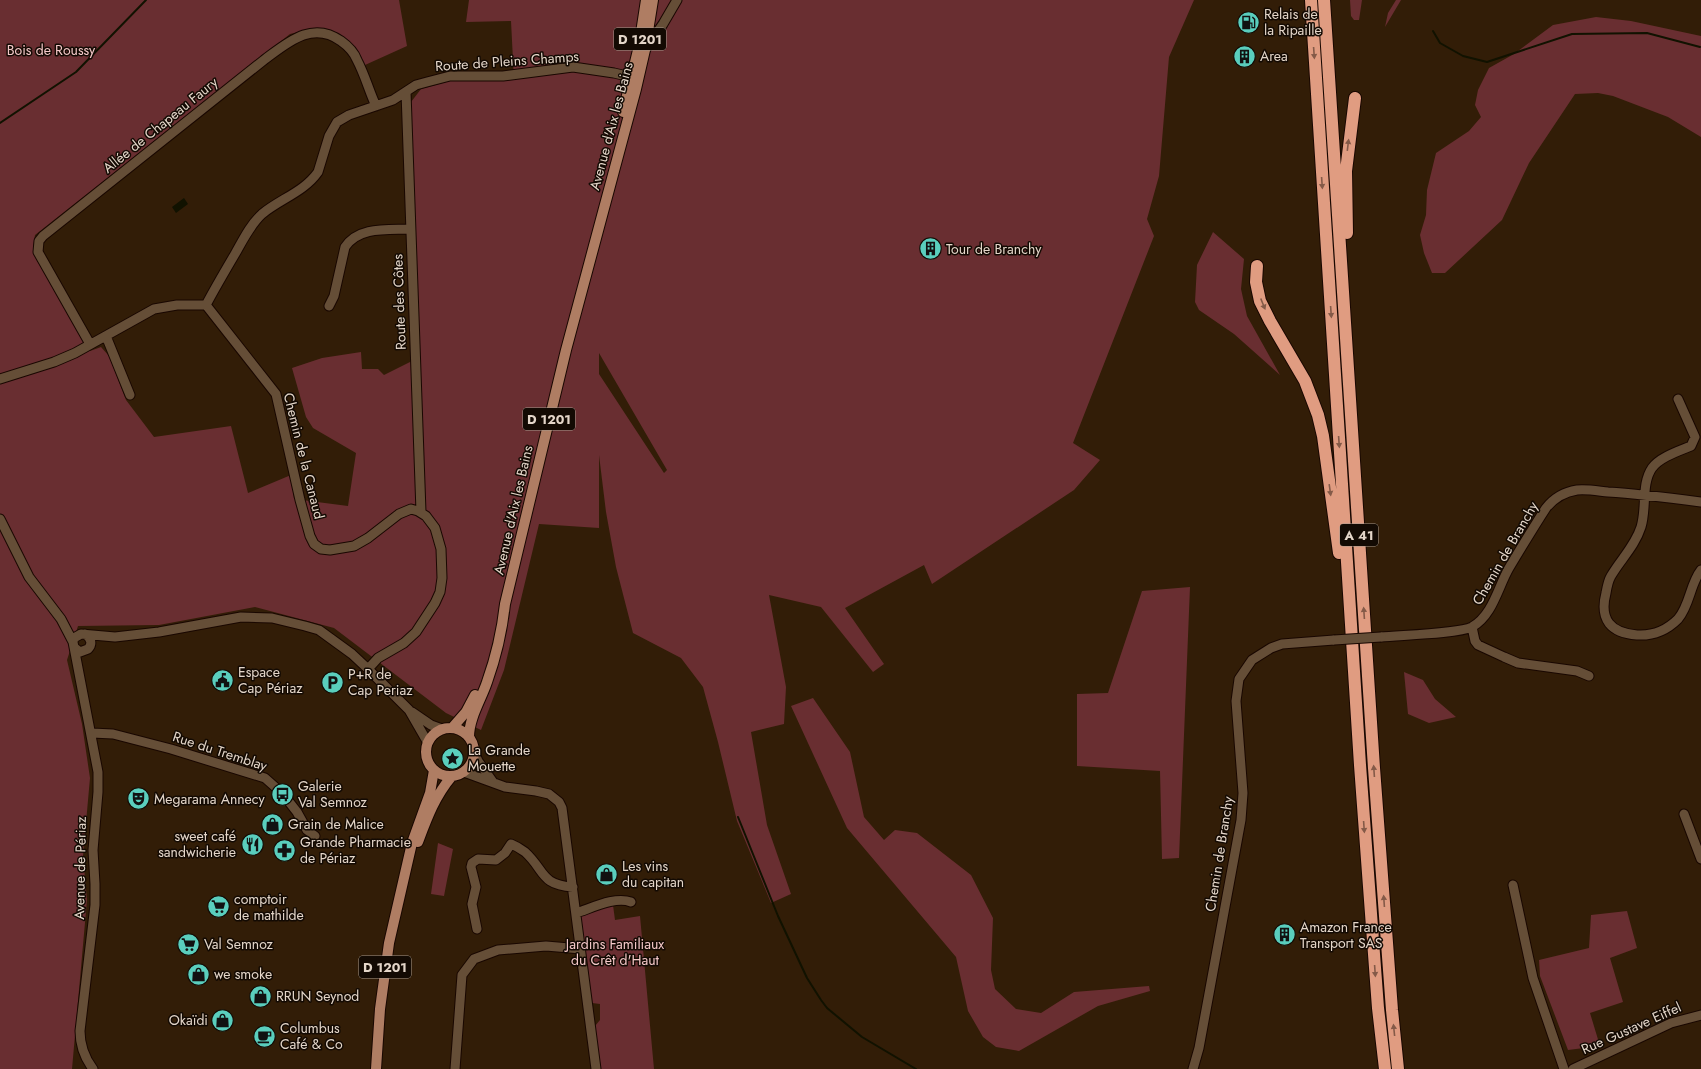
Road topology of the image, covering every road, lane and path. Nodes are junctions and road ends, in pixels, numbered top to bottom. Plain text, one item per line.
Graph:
1 (646, 0) edge
2 (653, 0) edge
3 (677, 0) edge
4 (1311, 0) edge
5 (1324, 0) edge
6 (645, 50) junction
7 (631, 77) junction
8 (406, 92) junction
9 (1355, 98) dead end
10 (376, 106) junction
11 (410, 229) junction
12 (596, 235) junction
13 (1257, 266) dead end
14 (206, 305) junction
15 (329, 306) dead end
16 (106, 336) junction
17 (90, 344) junction
18 (0, 379) edge
19 (130, 395) dead end
20 (1678, 399) dead end
21 (1351, 412) junction
22 (1646, 495) junction
23 (1701, 502) edge
24 (421, 512) junction
25 (0, 519) edge
26 (1701, 570) edge
27 (505, 604) junction
28 (61, 619) junction
29 (1472, 627) junction
30 (83, 634) junction
31 (115, 637) junction
32 (74, 645) junction
33 (88, 649) junction
34 (1352, 651) junction
35 (368, 669) junction
36 (80, 672) junction
37 (1589, 676) dead end
38 (409, 710) junction
39 (447, 729) junction
40 (92, 733) junction
41 (469, 737) junction
42 (428, 743) junction
43 (475, 754) junction
44 (434, 770) junction
45 (464, 772) junction
46 (452, 776) junction
47 (493, 782) junction
48 (1684, 814) dead end
49 (316, 836) dead end
50 (1701, 859) edge
51 (407, 868) junction
52 (1513, 885) dead end
53 (573, 887) junction
54 (631, 902) dead end
55 (576, 913) junction
56 (477, 929) dead end
57 (581, 949) junction
58 (1701, 1015) edge
59 (90, 1067) edge
60 (376, 1069) edge
61 (455, 1069) edge
62 (596, 1069) edge
63 (1193, 1069) edge
64 (1385, 1069) edge
65 (1398, 1069) edge
66 (1564, 1069) edge
67 (1573, 1069) edge

1 - 7 main road, Avenue d'Aix les Bains / D 1201
2 - 6 main road, Avenue d'Aix les Bains / D 1201
3 - 6 street
4 -> 34 highway, A 41
5 - 21 highway, A 41
6 - 12 main road, Avenue d'Aix les Bains / D 1201
7 - 8 street, Route de Pleins Champs
7 - 12 main road, Avenue d'Aix les Bains / D 1201
8 - 10 street, Route de Pleins Champs
8 - 11 street, Route des Côtes
21 -> 9 highway
10 - 14 street, Route de Pleins Champs
10 - 17 street, Allée de Chapeau Faury
11 - 15 street
11 - 24 street, Route des Côtes
12 - 27 main road, Avenue d'Aix les Bains / D 1201
13 -> 34 highway
14 - 16 street
14 - 24 street, Chemin de la Canaud
16 - 17 street
16 - 19 street
17 - 18 street
20 - 22 street
65 -> 21 highway, A 41
22 - 23 street, Chemin de Branchy
22 - 26 street
22 - 29 street, Chemin de Branchy
24 - 35 street
25 - 28 street
27 - 39 main road, Avenue d'Aix les Bains
27 - 41 main road, Avenue d'Aix les Bains
28 - 30 street
28 - 32 street, Avenue de Périaz
29 - 37 street
29 - 63 street, Chemin de Branchy, bridge
30 - 31 street
30 - 32 street
30 - 33 street
31 - 33 street
31 - 35 street
32 - 33 street
32 - 36 street, Avenue de Périaz
33 - 36 street, Avenue de Périaz
34 -> 64 highway, A 41
35 - 38 street
36 - 40 street, Avenue de Périaz
38 - 39 street
38 - 42 street
39 - 41 main road
39 - 42 main road
40 - 49 street, Rue du Tremblay
40 - 59 street, Avenue de Périaz
41 - 43 main road
42 - 44 main road
43 - 45 main road
43 - 47 street
44 - 46 main road
44 - 51 main road
45 - 46 main road
45 - 47 street
46 - 51 main road
47 - 53 street
48 - 50 street
51 - 60 main road, D 1201
52 - 66 street
53 - 55 street
53 - 56 street
54 - 55 street
55 - 57 street
57 - 61 street
57 - 62 street
58 - 67 street, Rue Gustave Eiffel

